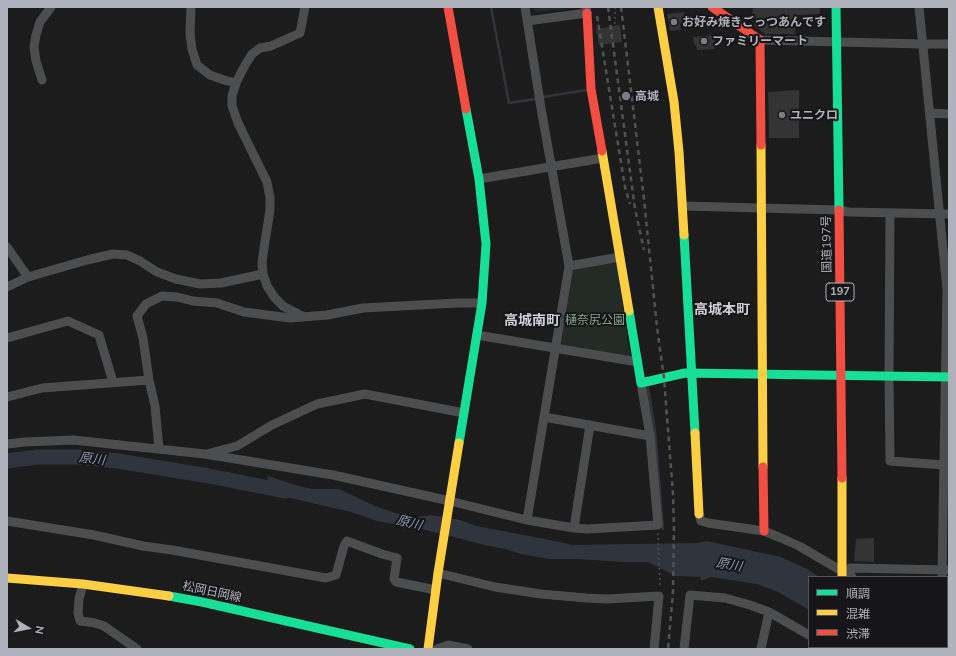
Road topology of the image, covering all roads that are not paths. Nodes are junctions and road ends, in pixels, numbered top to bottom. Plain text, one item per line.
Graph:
1 (51, 7) edge
2 (191, 7) edge
3 (305, 7) edge
4 (448, 7) edge
5 (525, 7) edge
6 (658, 7) edge
7 (712, 7) edge
8 (836, 7) edge
9 (919, 7) edge
10 (587, 10) edge
11 (527, 21) junction
12 (760, 40) junction
13 (843, 40) junction
14 (922, 44) junction
15 (949, 44) edge
16 (42, 80) dead end
17 (236, 83) junction
18 (930, 113) junction
19 (949, 114) edge
20 (602, 158) junction
21 (552, 167) junction
22 (479, 179) junction
23 (682, 206) junction
24 (761, 209) junction
25 (843, 211) junction
26 (890, 213) junction
27 (944, 214) edge
28 (7, 247) edge
29 (620, 257) junction
30 (569, 266) junction
31 (263, 274) junction
32 (28, 277) junction
33 (7, 287) edge
34 (482, 303) junction
35 (305, 317) junction
36 (477, 335) junction
37 (7, 338) edge
38 (556, 348) junction
39 (638, 362) junction
40 (692, 373) junction
41 (762, 374) junction
42 (845, 375) junction
43 (889, 376) junction
44 (948, 377) edge
45 (149, 380) junction
46 (113, 382) junction
47 (641, 384) junction
48 (7, 397) edge
49 (464, 413) junction
50 (544, 417) junction
51 (590, 425) junction
52 (650, 436) junction
53 (7, 444) edge
54 (159, 450) junction
55 (204, 454) junction
56 (944, 465) junction
57 (450, 504) junction
58 (699, 514) joint
59 (527, 520) junction
60 (7, 521) edge
61 (574, 528) junction
62 (764, 531) junction
63 (945, 572) edge
64 (438, 573) junction
65 (848, 574) edge
66 (7, 578) edge
67 (83, 584) junction
68 (436, 590) junction
69 (770, 612) junction
70 (808, 634) edge
71 (137, 649) edge
72 (410, 649) edge
73 (428, 649) edge
74 (437, 649) edge
75 (468, 649) edge
76 (654, 649) edge
77 (684, 649) edge
78 (761, 649) edge

1 - 16 street
2 - 17 street
3 - 17 street
4 - 22 main road
5 - 11 street
6 - 23 main road
7 - 12 main road
8 - 13 main road, 国道197号 / 197
9 - 14 street
10 - 11 street
10 - 20 main road
11 - 21 street
12 - 13 street
12 - 24 main road
13 - 14 street
13 - 25 main road, 国道197号 / 197
14 - 15 street
14 - 18 street
17 - 31 street
18 - 19 street
18 - 27 street
20 - 21 street
20 - 29 main road
21 - 22 street
21 - 30 street
22 - 34 main road
23 - 24 street
23 - 40 main road
24 - 25 street
24 - 41 main road
25 - 26 street
25 - 42 main road, 国道197号 / 197
26 - 27 street
26 - 43 street
27 - 44 street
28 - 32 street
29 - 30 street
29 - 39 main road
30 - 38 street
31 - 32 street
31 - 35 street
32 - 33 street
34 - 35 street
34 - 36 main road
35 - 45 street
36 - 38 street
36 - 49 main road
37 - 46 street
38 - 39 street
38 - 50 street
39 - 47 main road
40 - 41 main road
40 - 47 main road
40 - 58 main road
41 - 42 main road
41 - 62 main road
42 - 43 main road
42 - 65 main road, 国道197号 / 197
43 - 44 main road
43 - 56 street
44 - 56 street
45 - 46 street
45 - 54 street
46 - 48 street
47 - 52 street
49 - 55 street
49 - 57 main road
50 - 51 street
50 - 59 street
51 - 52 street
51 - 61 street
52 - 61 street
53 - 54 street
54 - 55 street
55 - 57 street
56 - 63 street
57 - 59 street
57 - 64 main road
58 - 62 street
59 - 61 street
60 - 68 street
62 - 65 street
63 - 65 street
64 - 68 main road
64 - 76 street
66 - 67 main road, 松岡日岡線
67 - 71 street
67 - 72 main road, 松岡日岡線
68 - 73 main road
69 - 70 street
69 - 77 street
69 - 78 street
74 - 75 street

